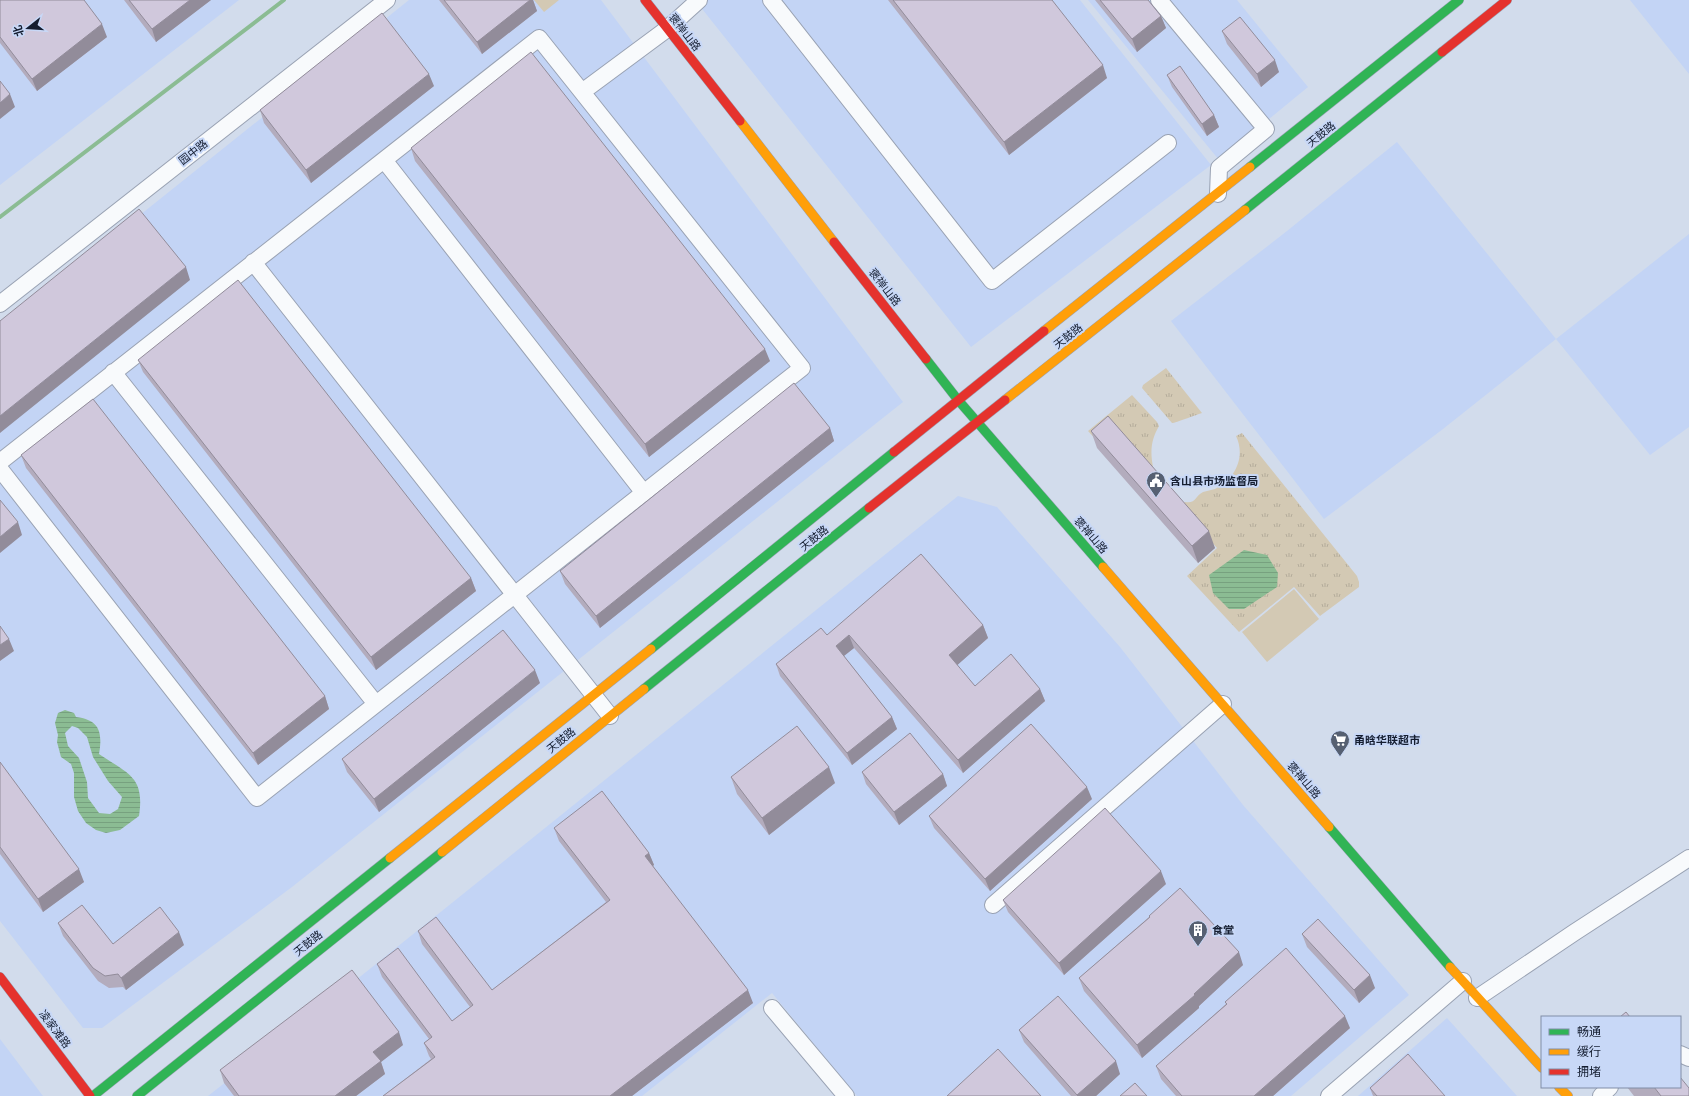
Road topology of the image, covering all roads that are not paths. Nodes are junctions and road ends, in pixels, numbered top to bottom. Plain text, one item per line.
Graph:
1 (387, 0) edge
2 (645, 0) edge
3 (699, 0) edge
4 (771, 0) edge
5 (1158, 0) edge
6 (1459, 0) edge
7 (1507, 0) edge
8 (667, 29) junction
9 (582, 92) junction
10 (1168, 143) dead end
11 (384, 160) junction
12 (1218, 194) junction
13 (253, 262) junction
14 (0, 304) edge
15 (114, 372) junction
16 (958, 400) junction
17 (977, 422) junction
18 (0, 462) edge
19 (0, 469) edge
20 (644, 493) junction
21 (514, 595) junction
22 (594, 695) junction
23 (376, 704) junction
24 (1222, 704) junction
25 (610, 716) junction
26 (1689, 858) edge
27 (993, 905) dead end
28 (0, 977) edge
29 (1463, 981) junction
30 (1477, 998) junction
31 (772, 1008) dead end
32 (1541, 1067) edge
33 (1560, 1088) edge
34 (1609, 1088) edge
35 (92, 1096) edge
36 (137, 1096) edge
37 (846, 1096) edge
38 (1329, 1096) edge
39 (1568, 1096) edge
40 (1601, 1096) edge

1 - 14 street, 园中路
2 - 8 main road, 褒禅山路
3 - 8 street
4 - 10 street
5 - 12 street
6 - 12 main road, 天鼓路
7 - 17 main road, 天鼓路
8 - 9 street
8 - 16 main road, 褒禅山路
9 - 11 street
9 - 20 street
11 - 13 street
11 - 20 street
12 - 16 main road, 天鼓路
13 - 15 street
13 - 21 street
15 - 18 street
15 - 23 street
16 - 17 main road, 褒禅山路
16 - 22 main road, 天鼓路
17 - 24 main road, 褒禅山路
17 - 25 main road, 天鼓路
19 - 23 street
20 - 21 street
21 - 22 street
21 - 23 street
22 - 25 street
22 - 35 main road, 天鼓路
24 - 27 street
24 - 29 main road, 褒禅山路
25 - 36 main road, 天鼓路
26 - 30 street
28 - 35 main road, 凌家滩路
29 - 30 main road, 褒禅山路
29 - 38 street
30 - 32 main road, 褒禅山路
31 - 37 street
33 - 39 main road
34 - 40 street

